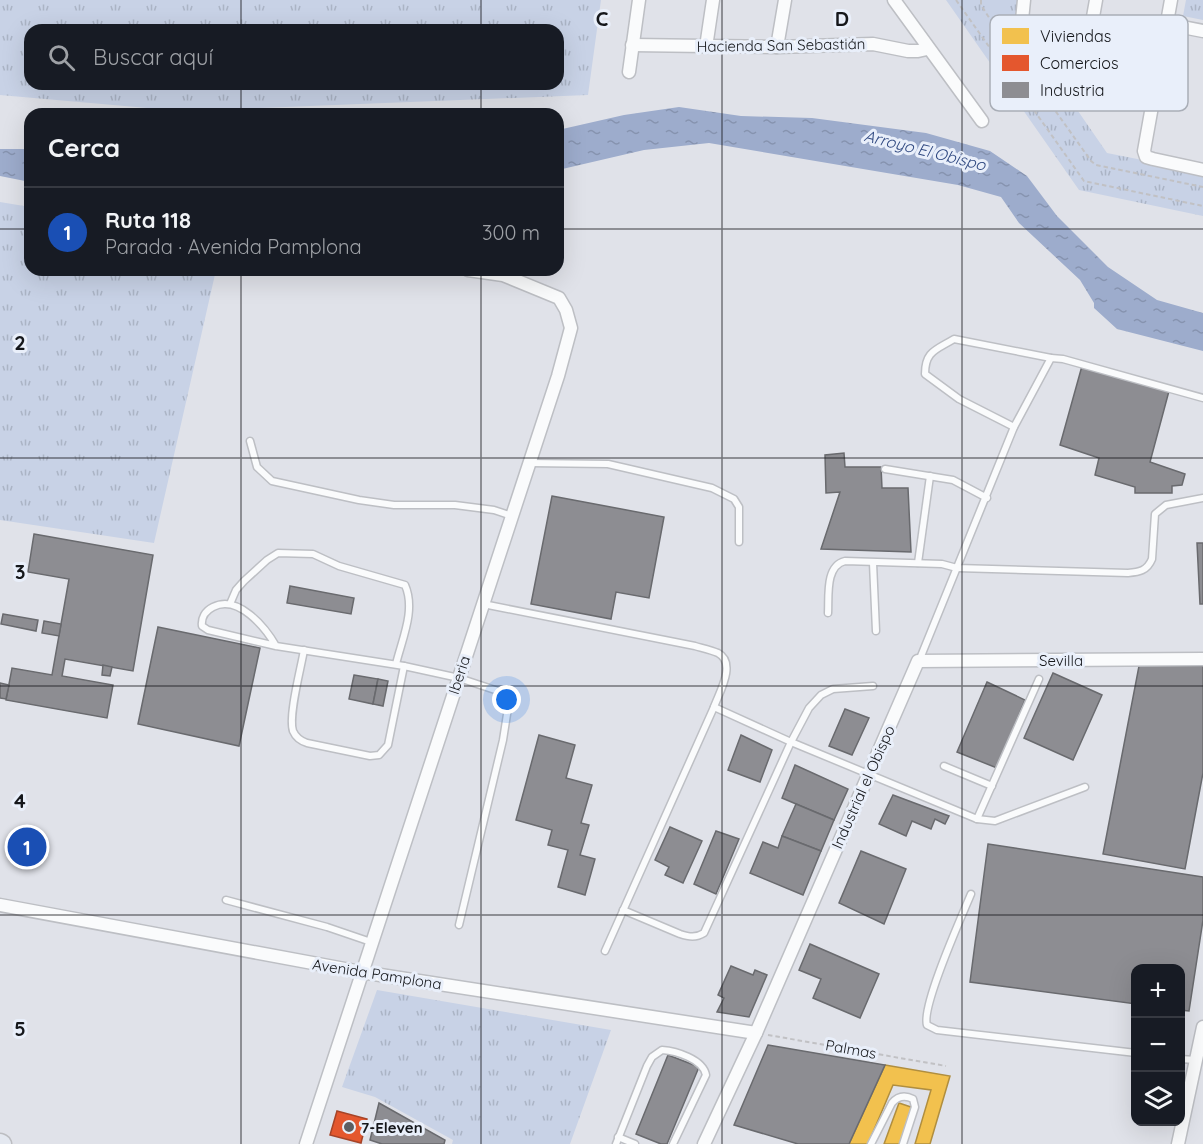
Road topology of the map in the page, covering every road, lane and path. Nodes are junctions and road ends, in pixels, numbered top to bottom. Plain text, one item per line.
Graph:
1 (639, 0) edge
2 (713, 0) edge
3 (785, 0) edge
4 (894, 0) edge
5 (956, 0) edge
6 (981, 0) edge
7 (1024, 0) edge
8 (1096, 0) edge
9 (1171, 0) edge
10 (1021, 15) edge
11 (1093, 15) edge
12 (1168, 15) edge
13 (990, 19) edge
14 (1188, 28) edge
15 (1203, 31) edge
16 (633, 45) junction
17 (706, 47) junction
18 (777, 47) junction
19 (990, 48) edge
20 (927, 49) junction
21 (629, 72) dead end
22 (1034, 111) edge
23 (1055, 111) edge
24 (1151, 111) edge
25 (982, 121) dead end
26 (1203, 170) edge
27 (1203, 187) edge
28 (1203, 206) edge
29 (505, 276) edge
30 (1051, 358) junction
31 (1203, 398) edge
32 (1014, 427) junction
33 (250, 441) dead end
34 (529, 463) junction
35 (885, 469) dead end
36 (930, 476) junction
37 (987, 498) junction
38 (1203, 498) edge
39 (512, 516) junction
40 (740, 542) dead end
41 (873, 563) junction
42 (918, 563) junction
43 (957, 568) junction
44 (230, 604) junction
45 (483, 604) junction
46 (828, 613) dead end
47 (876, 631) dead end
48 (276, 646) junction
49 (304, 650) junction
50 (1203, 659) edge
51 (918, 661) junction
52 (396, 664) junction
53 (405, 666) junction
54 (459, 678) junction
55 (1039, 679) dead end
56 (873, 686) dead end
57 (714, 707) junction
58 (791, 742) junction
59 (944, 766) dead end
60 (868, 775) junction
61 (992, 786) junction
62 (1085, 787) dead end
63 (977, 819) junction
64 (970, 894) dead end
65 (226, 900) dead end
66 (0, 904) edge
67 (623, 910) junction
68 (459, 925) dead end
69 (371, 942) junction
70 (605, 951) dead end
71 (361, 972) junction
72 (1203, 1027) edge
73 (756, 1033) junction
74 (1131, 1052) edge
75 (1185, 1059) edge
76 (1196, 1060) junction
77 (946, 1066) dead end
78 (617, 1140) edge
79 (306, 1144) edge
80 (635, 1144) edge
81 (673, 1144) edge
82 (704, 1144) edge
83 (871, 1144) edge
84 (903, 1144) edge
85 (1178, 1144) edge

1 - 16 street
2 - 17 street
3 - 18 street
4 - 20 street
5 - 19 path
6 - 13 path
7 - 10 street
8 - 11 street
9 - 12 street
14 - 15 street
16 - 17 street, Hacienda San Sebastián
16 - 21 street
17 - 18 street, Hacienda San Sebastián
18 - 20 street, Hacienda San Sebastián
20 - 25 street
22 - 28 path
23 - 27 path
24 - 26 street
29 - 34 street, Iberia
30 - 31 lane
30 - 32 lane, Industrial el Obispo
30 - 32 lane
32 - 37 lane, Industrial el Obispo
33 - 39 lane
34 - 39 street, Iberia
34 - 40 lane
35 - 36 lane
36 - 37 lane
36 - 42 lane
37 - 43 lane, Industrial el Obispo
38 - 43 lane
39 - 45 street, Iberia
41 - 42 lane
41 - 46 lane
41 - 47 lane
42 - 43 lane
43 - 51 lane, Industrial el Obispo
44 - 48 lane
44 - 48 lane
44 - 52 lane
45 - 54 street, Iberia
45 - 57 lane
48 - 49 lane
49 - 52 lane
49 - 53 lane
50 - 51 street, Sevilla
51 - 60 street, Industrial el Obispo
52 - 53 lane
53 - 54 lane
54 - 68 lane
54 - 69 street, Iberia
55 - 61 lane
56 - 58 lane
57 - 58 lane
57 - 67 lane
58 - 60 lane
58 - 67 lane
59 - 61 lane
60 - 63 lane
60 - 73 street, Industrial el Obispo
61 - 63 lane
62 - 63 lane
64 - 74 lane
65 - 69 lane
66 - 71 street, Avenida Pamplona
67 - 70 lane
69 - 71 street, Iberia
71 - 73 street, Avenida Pamplona
71 - 79 street, Iberia
72 - 76 street
73 - 77 path, Palmas
73 - 82 street, Industrial el Obispo
75 - 76 lane
76 - 85 street
78 - 80 lane
78 - 81 lane
83 - 84 lane

